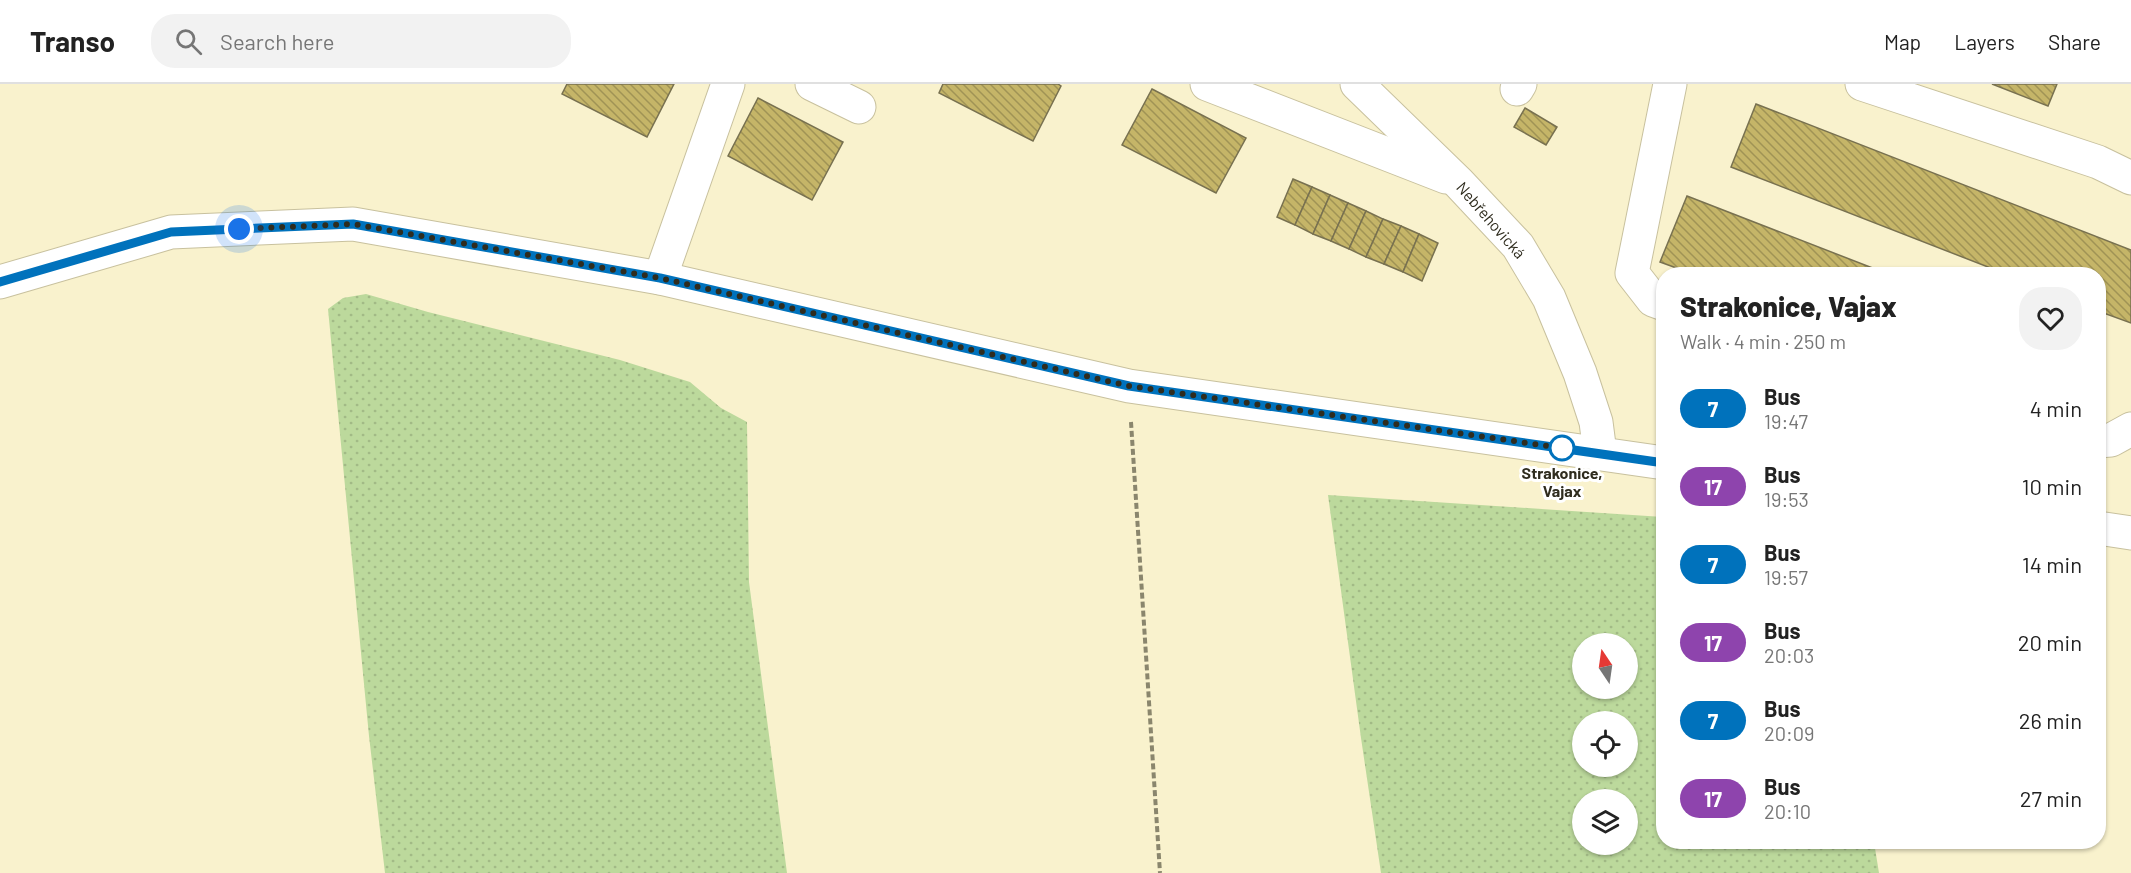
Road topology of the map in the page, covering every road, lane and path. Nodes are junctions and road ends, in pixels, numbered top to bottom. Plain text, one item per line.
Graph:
1 (728, 84) edge
2 (812, 84) edge
3 (1207, 84) edge
4 (1357, 84) edge
5 (1670, 84) edge
6 (1862, 84) edge
7 (859, 107) dead end
8 (2131, 178) edge
9 (1458, 182) junction
10 (660, 278) junction
11 (0, 282) edge
12 (1656, 301) edge
13 (1129, 386) junction
14 (2131, 429) edge
15 (2106, 440) edge
16 (1600, 453) junction
17 (1656, 462) edge
18 (2106, 529) edge
19 (2131, 533) edge
20 (1160, 873) edge

1 - 10 street
2 - 7 street
3 - 9 street
4 - 9 street, Nebřehovická
5 - 12 street
6 - 8 street
9 - 16 street, Nebřehovická
10 - 11 street
10 - 13 street
13 - 16 street
13 - 20 path
14 - 15 street
16 - 17 street
18 - 19 street

